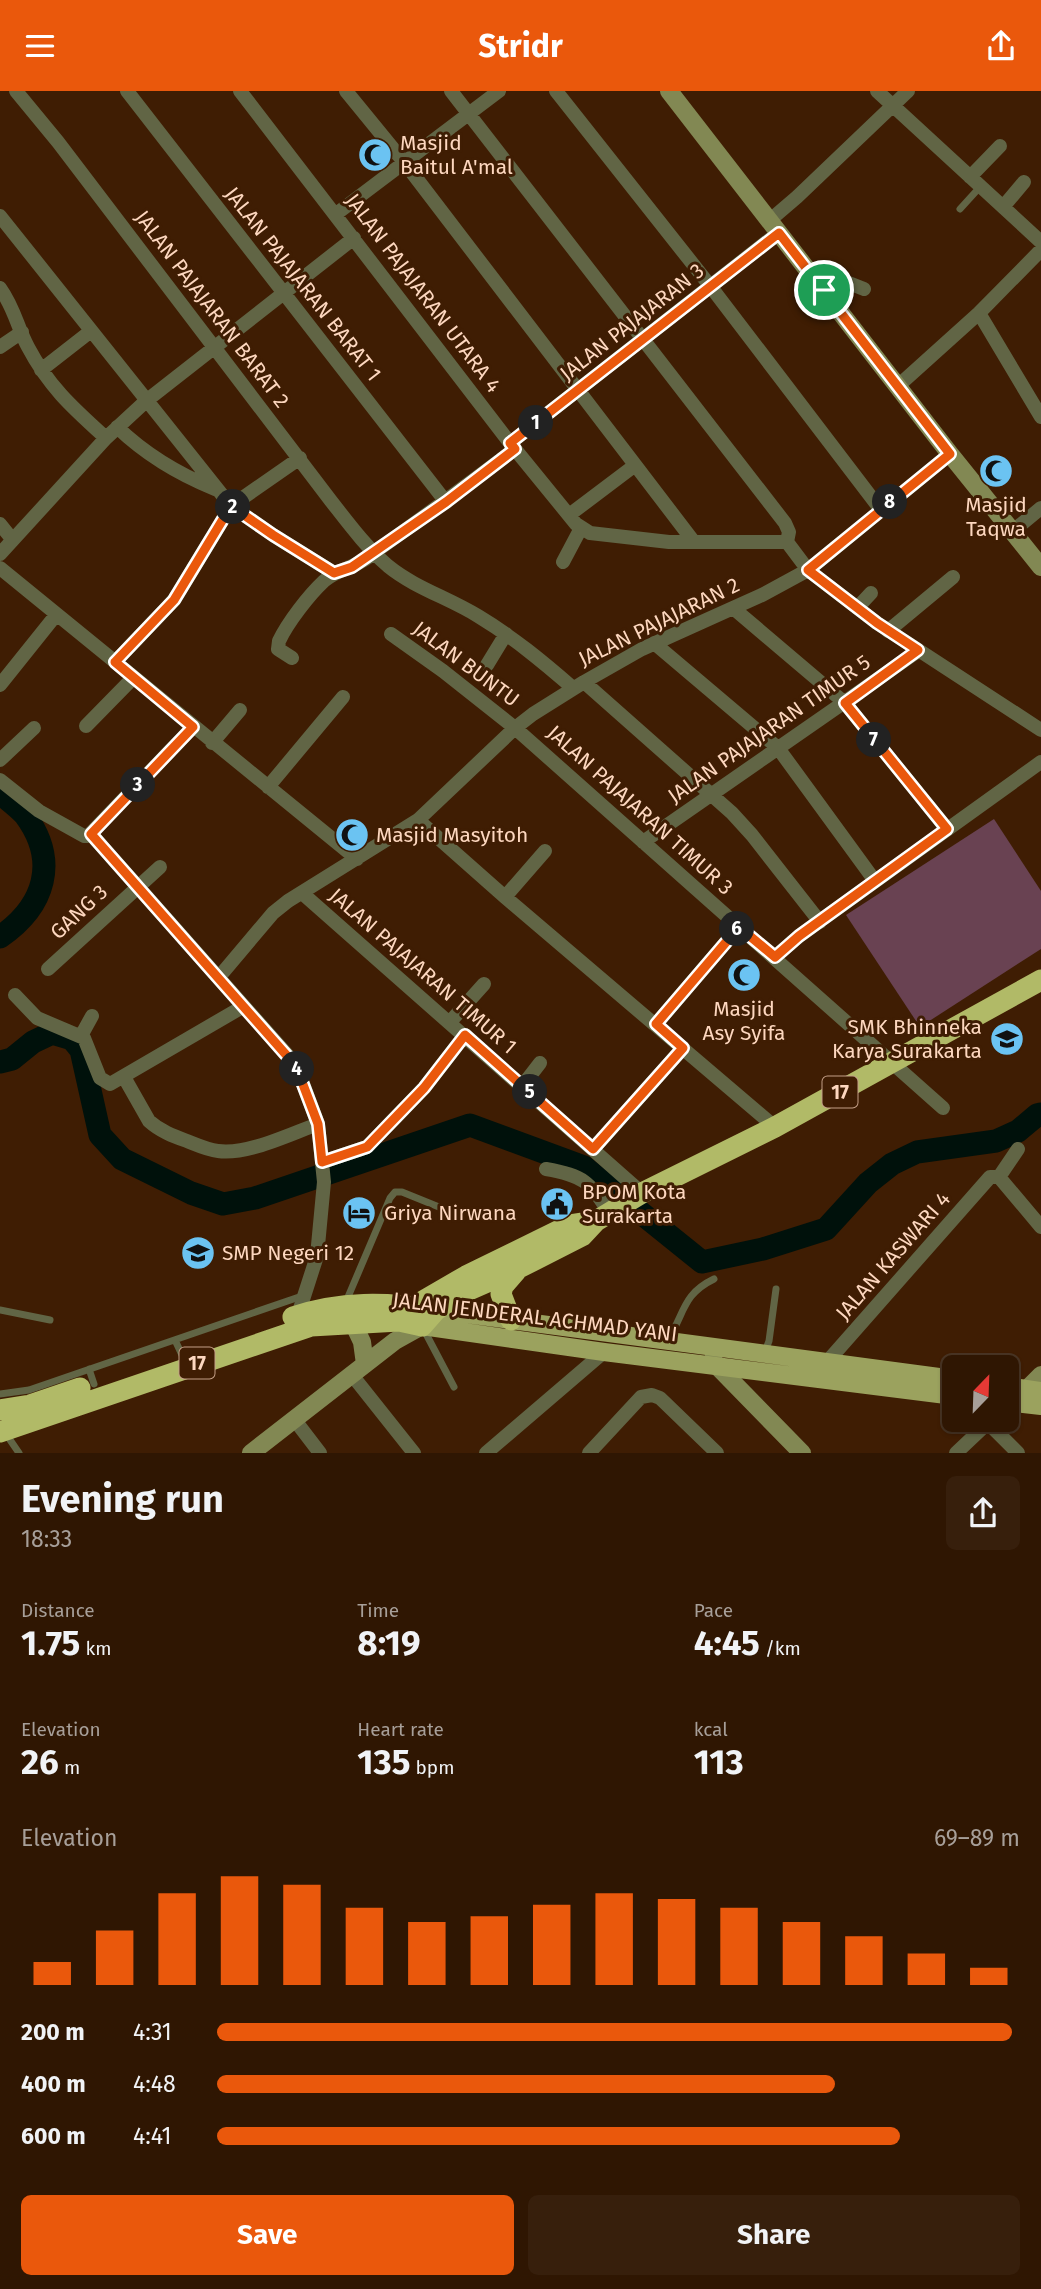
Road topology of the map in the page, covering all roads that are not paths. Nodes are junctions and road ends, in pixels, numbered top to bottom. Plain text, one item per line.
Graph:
1 (16, 91) edge
2 (127, 91) edge
3 (240, 91) edge
4 (346, 91) edge
5 (451, 91) edge
6 (499, 91) edge
7 (556, 91) edge
8 (669, 91) edge
9 (877, 91) edge
10 (908, 91) edge
11 (893, 105) junction
12 (469, 114) junction
13 (1000, 146) dead end
14 (404, 162) junction
15 (1024, 181) dead end
16 (975, 182) junction
17 (1003, 207) junction
18 (960, 209) dead end
19 (336, 214) junction
20 (0, 216) edge
21 (774, 227) junction
22 (354, 238) junction
23 (1041, 242) edge
24 (1041, 250) edge
25 (711, 287) junction
26 (0, 288) edge
27 (864, 289) dead end
28 (824, 290) junction
29 (284, 294) junction
30 (979, 313) junction
31 (91, 331) junction
32 (22, 332) junction
33 (643, 339) junction
34 (0, 347) edge
35 (216, 348) junction
36 (41, 370) junction
37 (898, 386) junction
38 (579, 390) junction
39 (146, 401) junction
40 (1041, 417) edge
41 (117, 427) junction
42 (106, 438) junction
43 (512, 446) junction
44 (950, 454) junction
45 (300, 458) junction
46 (634, 466) junction
47 (216, 489) junction
48 (446, 502) junction
49 (231, 506) junction
50 (1041, 508) edge
51 (881, 510) junction
52 (569, 515) junction
53 (0, 524) edge
54 (581, 528) junction
55 (1013, 531) junction
56 (12, 539) junction
57 (787, 542) junction
58 (694, 543) junction
59 (373, 553) junction
60 (0, 554) edge
61 (563, 562) dead end
62 (1041, 566) edge
63 (0, 568) edge
64 (808, 570) junction
65 (334, 573) junction
66 (953, 577) dead end
67 (871, 593) dead end
68 (733, 608) junction
69 (857, 608) junction
70 (56, 615) junction
71 (888, 631) junction
72 (391, 633) dead end
73 (506, 634) junction
74 (654, 643) junction
75 (918, 650) junction
76 (292, 658) dead end
77 (115, 662) junction
78 (487, 666) dead end
79 (134, 677) junction
80 (0, 685) edge
81 (578, 685) junction
82 (343, 697) dead end
83 (845, 703) junction
84 (240, 710) dead end
85 (86, 726) dead end
86 (193, 727) junction
87 (34, 728) dead end
88 (515, 728) junction
89 (1041, 730) edge
90 (212, 743) junction
91 (778, 748) junction
92 (0, 760) edge
93 (1041, 762) edge
94 (0, 780) edge
95 (268, 787) junction
96 (710, 794) junction
97 (418, 820) junction
98 (947, 829) junction
99 (91, 834) junction
100 (643, 842) junction
101 (545, 851) dead end
102 (357, 859) junction
103 (160, 867) dead end
104 (875, 881) junction
105 (138, 886) junction
106 (302, 893) junction
107 (505, 897) junction
108 (820, 922) junction
109 (739, 927) junction
110 (775, 957) junction
111 (48, 969) dead end
112 (219, 978) junction
113 (1041, 980) edge
114 (484, 984) dead end
115 (15, 995) dead end
116 (244, 1006) junction
117 (92, 1016) dead end
118 (450, 1022) junction
119 (656, 1024) junction
120 (465, 1035) junction
121 (81, 1036) junction
122 (683, 1048) junction
123 (540, 1063) dead end
124 (894, 1063) junction
125 (124, 1077) junction
126 (523, 1085) junction
127 (943, 1108) dead end
128 (318, 1124) junction
129 (775, 1127) junction
130 (593, 1149) junction
131 (1018, 1149) dead end
132 (323, 1163) junction
133 (546, 1169) dead end
134 (995, 1177) junction
135 (639, 1195) junction
136 (439, 1207) dead end
137 (606, 1215) junction
138 (1041, 1227) edge
139 (517, 1269) junction
140 (714, 1279) dead end
141 (776, 1289) dead end
142 (306, 1295) junction
143 (0, 1310) edge
144 (349, 1314) junction
145 (298, 1315) junction
146 (429, 1318) junction
147 (50, 1320) dead end
148 (511, 1320) junction
149 (402, 1322) junction
150 (667, 1342) junction
151 (179, 1347) junction
152 (709, 1347) junction
153 (604, 1352) junction
154 (764, 1355) junction
155 (827, 1362) junction
156 (716, 1365) junction
157 (359, 1369) junction
158 (1041, 1375) edge
159 (91, 1377) junction
160 (942, 1377) edge
161 (454, 1387) dead end
162 (1034, 1390) edge
163 (0, 1394) edge
164 (942, 1394) edge
165 (1019, 1402) edge
166 (1041, 1406) edge
167 (294, 1419) junction
168 (1, 1424) edge
169 (978, 1432) edge
170 (1000, 1432) edge
171 (19, 1453) edge
172 (251, 1453) edge
173 (320, 1453) edge
174 (414, 1453) edge
175 (486, 1453) edge
176 (589, 1453) edge
177 (717, 1453) edge
178 (802, 1453) edge
179 (956, 1453) edge
180 (1018, 1453) edge

1 - 35 street, JALAN PAJAJARAN BARAT 2
2 - 29 street, JALAN PAJAJARAN BARAT 1
3 - 19 street, JALAN PAJAJARAN UTARA 4
4 - 14 street
5 - 12 street
6 - 12 street
7 - 25 street
8 - 21 street
9 - 11 street
10 - 11 street, JALAN PAJAJARAN 3
11 - 16 street
11 - 21 street, JALAN PAJAJARAN 3
12 - 14 street
12 - 33 street
13 - 16 street
14 - 19 street
14 - 38 street
15 - 17 street
16 - 17 street
16 - 18 lane
17 - 23 street
19 - 22 street, JALAN PAJAJARAN UTARA 4
20 - 31 street
21 - 25 street, JALAN PAJAJARAN 3
21 - 28 street
22 - 29 street
22 - 43 street, JALAN PAJAJARAN UTARA 4
24 - 30 street
25 - 33 street, JALAN PAJAJARAN 3
25 - 51 street
26 - 32 street
27 - 28 street
28 - 37 street
29 - 35 street
29 - 48 street, JALAN PAJAJARAN BARAT 1
30 - 37 street
30 - 40 street
31 - 36 street
31 - 39 street
32 - 34 street
32 - 36 street
33 - 38 street, JALAN PAJAJARAN 3
33 - 57 street
35 - 39 street
35 - 45 street, JALAN PAJAJARAN BARAT 2
36 - 42 street
37 - 44 street
38 - 43 street, JALAN PAJAJARAN 3
38 - 46 street
39 - 41 street
39 - 47 street
41 - 42 street
41 - 47 street
42 - 56 street
43 - 48 street, JALAN PAJAJARAN 3
43 - 52 street, JALAN PAJAJARAN UTARA 4
44 - 51 street, JALAN PAJAJARAN 2
44 - 55 street
45 - 49 street
45 - 59 street, JALAN PAJAJARAN BARAT 2
46 - 52 street
46 - 58 street
47 - 49 street
48 - 59 street, JALAN PAJAJARAN 3
49 - 65 street
49 - 77 street
50 - 55 street
51 - 64 street, JALAN PAJAJARAN 2
52 - 54 street, JALAN PAJAJARAN UTARA 4
53 - 56 street
54 - 58 street
54 - 61 street
55 - 62 street
56 - 60 street
57 - 58 street
57 - 64 street
59 - 65 street, JALAN PAJAJARAN 3
59 - 73 street, JALAN PAJAJARAN BARAT 2
63 - 70 street
64 - 68 street, JALAN PAJAJARAN 2
64 - 69 street
65 - 76 street, JALAN PAJAJARAN 3
66 - 71 street
67 - 69 street
68 - 74 street, JALAN PAJAJARAN 2
68 - 83 street
69 - 71 street
70 - 77 street
70 - 80 street
71 - 75 street
72 - 88 street, JALAN BUNTU
73 - 78 street
73 - 81 street, JALAN PAJAJARAN BARAT 2
74 - 81 street, JALAN PAJAJARAN 2
74 - 91 street
75 - 83 street, JALAN PAJAJARAN TIMUR 5
75 - 89 street
77 - 79 street
79 - 85 street
79 - 86 street
81 - 88 street, JALAN PAJAJARAN 2
81 - 96 street, JALAN PAJAJARAN BARAT 2
82 - 95 street
83 - 91 street, JALAN PAJAJARAN TIMUR 5
83 - 98 street
84 - 90 street
86 - 90 street
86 - 99 street
87 - 92 street
88 - 97 street, JALAN PAJAJARAN 2
88 - 100 street, JALAN PAJAJARAN TIMUR 3
90 - 95 street
91 - 96 street, JALAN PAJAJARAN TIMUR 5
91 - 104 street
93 - 98 street
94 - 99 street
95 - 102 street
96 - 100 street, JALAN PAJAJARAN TIMUR 5
96 - 108 street, JALAN PAJAJARAN BARAT 2
97 - 102 street, JALAN PAJAJARAN 2
97 - 107 street
98 - 104 street
99 - 105 street
100 - 109 street, JALAN PAJAJARAN TIMUR 3
101 - 107 street
102 - 106 street, JALAN PAJAJARAN 2
103 - 105 street, GANG 3
104 - 108 street
105 - 111 street, GANG 3
105 - 112 street
106 - 112 street, JALAN PAJAJARAN 2
106 - 118 street, JALAN PAJAJARAN TIMUR 1
107 - 119 street
108 - 110 street
109 - 110 street, JALAN PAJAJARAN TIMUR 3
109 - 119 street
110 - 124 street, JALAN PAJAJARAN TIMUR 3
112 - 116 street
113 - 124 highway, 17
114 - 118 street
115 - 121 street
116 - 125 street
116 - 128 street
117 - 121 street
118 - 120 street, JALAN PAJAJARAN TIMUR 1
119 - 122 street
120 - 126 street, JALAN PAJAJARAN TIMUR 1
120 - 132 street
121 - 125 street
122 - 129 street
122 - 130 street
123 - 126 street
124 - 127 street, JALAN PAJAJARAN TIMUR 3
124 - 129 highway, 17
125 - 128 street
126 - 130 street, JALAN PAJAJARAN TIMUR 1
128 - 132 street
129 - 135 highway, 17
130 - 135 street, JALAN PAJAJARAN TIMUR 1
131 - 134 street, JALAN KASWARI 4
132 - 142 street
133 - 137 street
134 - 138 street
134 - 155 street, JALAN KASWARI 4
135 - 137 highway, 17
136 - 144 lane
137 - 139 highway, 17
137 - 149 highway, 17
139 - 146 highway, 17
139 - 148 highway
140 - 150 lane
141 - 154 lane
142 - 145 street
142 - 151 lane
143 - 147 lane
144 - 145 highway, JALAN JENDERAL ACHMAD YANI / 17
144 - 149 highway, JALAN JENDERAL ACHMAD YANI / 17
144 - 157 street
144 - 168 highway, JALAN JENDERAL ACHMAD YANI / 17
145 - 151 highway, JALAN JENDERAL ACHMAD YANI / 17
146 - 148 main road, JALAN JENDERAL ACHMAD YANI
146 - 149 highway, JALAN JENDERAL ACHMAD YANI / 17
146 - 149 street
146 - 153 main road, JALAN JENDERAL ACHMAD YANI
146 - 161 lane
148 - 150 main road, JALAN JENDERAL ACHMAD YANI
149 - 157 street
150 - 152 main road, JALAN JENDERAL ACHMAD YANI
151 - 159 highway, JALAN JENDERAL ACHMAD YANI / 17
152 - 154 main road, JALAN JENDERAL ACHMAD YANI
152 - 156 street
153 - 156 main road, JALAN JENDERAL ACHMAD YANI
153 - 175 street
154 - 155 main road, JALAN JENDERAL ACHMAD YANI
155 - 160 main road, JALAN JENDERAL ACHMAD YANI
156 - 164 main road, JALAN JENDERAL ACHMAD YANI
156 - 178 street
157 - 167 street
157 - 174 street
158 - 162 street
159 - 163 lane
159 - 168 highway, JALAN JENDERAL ACHMAD YANI / 17
165 - 166 main road
167 - 172 street
167 - 173 street
168 - 171 lane
169 - 179 street
170 - 180 street
176 - 177 street

